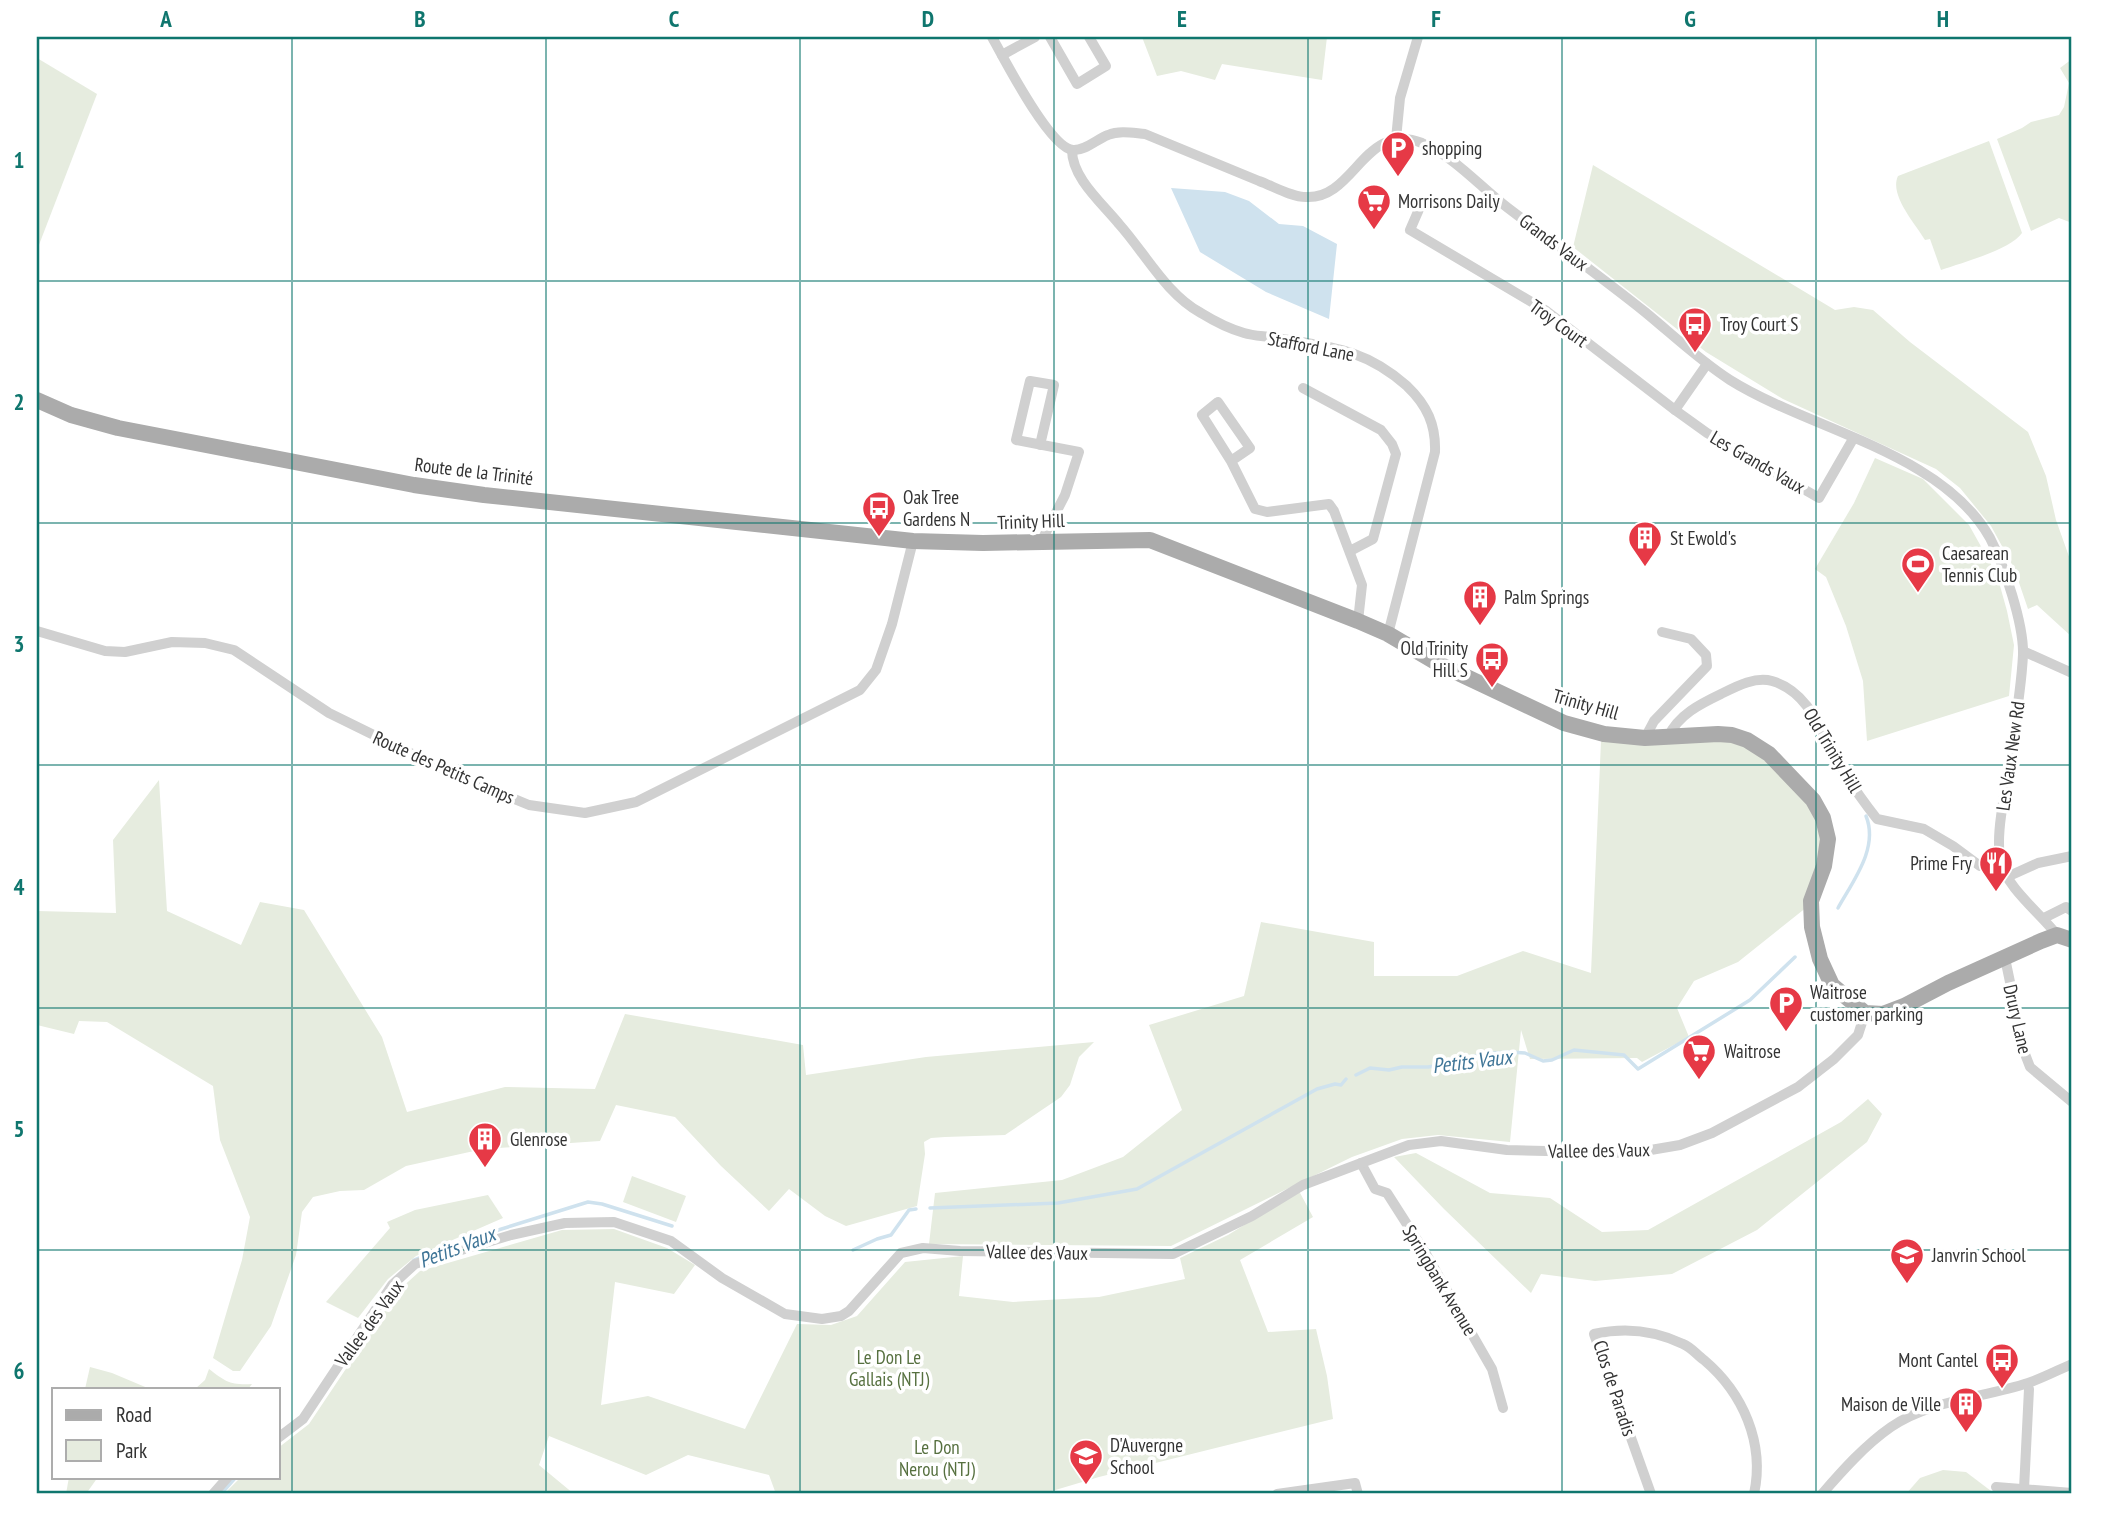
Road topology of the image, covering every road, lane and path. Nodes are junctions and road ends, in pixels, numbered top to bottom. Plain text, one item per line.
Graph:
1 (992, 37) edge
2 (1035, 37) edge
3 (1051, 37) edge
4 (1089, 37) edge
5 (1418, 37) edge
6 (1002, 55) junction
7 (1396, 139) junction
8 (1072, 150) junction
9 (1420, 207) dead end
10 (1707, 364) junction
11 (1303, 388) dead end
12 (37, 400) edge
13 (1675, 410) junction
14 (1853, 439) junction
15 (1040, 445) junction
16 (1231, 461) junction
17 (1042, 540) junction
18 (913, 541) junction
19 (1350, 551) junction
20 (1358, 621) junction
21 (37, 631) edge
22 (1662, 632) dead end
23 (1388, 634) junction
24 (2023, 651) junction
25 (2072, 674) edge
26 (1668, 737) junction
27 (1645, 738) junction
28 (2072, 856) edge
29 (2000, 862) junction
30 (2007, 877) junction
31 (2072, 911) edge
32 (2044, 918) junction
33 (2065, 937) edge
34 (2005, 958) junction
35 (1865, 1013) junction
36 (2072, 1101) edge
37 (1361, 1163) junction
38 (2072, 1364) edge
39 (2029, 1389) dead end
40 (1503, 1408) dead end
41 (280, 1436) edge
42 (227, 1478) edge
43 (1996, 1487) dead end
44 (2024, 1489) junction
45 (2072, 1493) edge
46 (213, 1494) edge
47 (1278, 1494) edge
48 (1358, 1494) edge
49 (1651, 1494) edge
50 (1754, 1494) edge
51 (1822, 1494) edge

1 - 6 street
2 - 6 street
3 - 4 street
5 - 7 street
6 - 8 street
7 - 8 street
7 - 10 street, Grands Vaux
8 - 23 street, Stafford Lane
9 - 13 street, Troy Court
10 - 13 street
10 - 14 street, Grands Vaux
11 - 19 street
12 - 18 main road, Route de la Trinité
13 - 14 street, Les Grands Vaux
14 - 24 street, Grands Vaux
15 - 15 street
15 - 17 street
16 - 16 street
16 - 19 street
17 - 18 main road, Trinity Hill
17 - 20 main road, Trinity Hill
18 - 21 street, Route des Petits Camps
19 - 20 street
20 - 23 main road, Trinity Hill
22 - 27 street
23 - 27 main road, Trinity Hill
24 - 25 street
24 - 29 street, Les Vaux New Rd
26 - 27 main road, Trinity Hill
26 - 29 street, Old Trinity Hill
26 - 35 main road, Trinity Hill
28 - 30 street
29 - 30 street
30 - 32 street
31 - 32 street
32 - 33 street
33 - 34 main road
34 - 35 main road
34 - 36 street, Drury Lane
35 - 37 street, Vallee des Vaux
37 - 40 street, Springbank Avenue
37 - 41 street, Vallee des Vaux
38 - 51 street
39 - 44 street
42 - 46 street
43 - 44 street
44 - 45 street
47 - 48 street
49 - 50 street, Clos de Paradis

